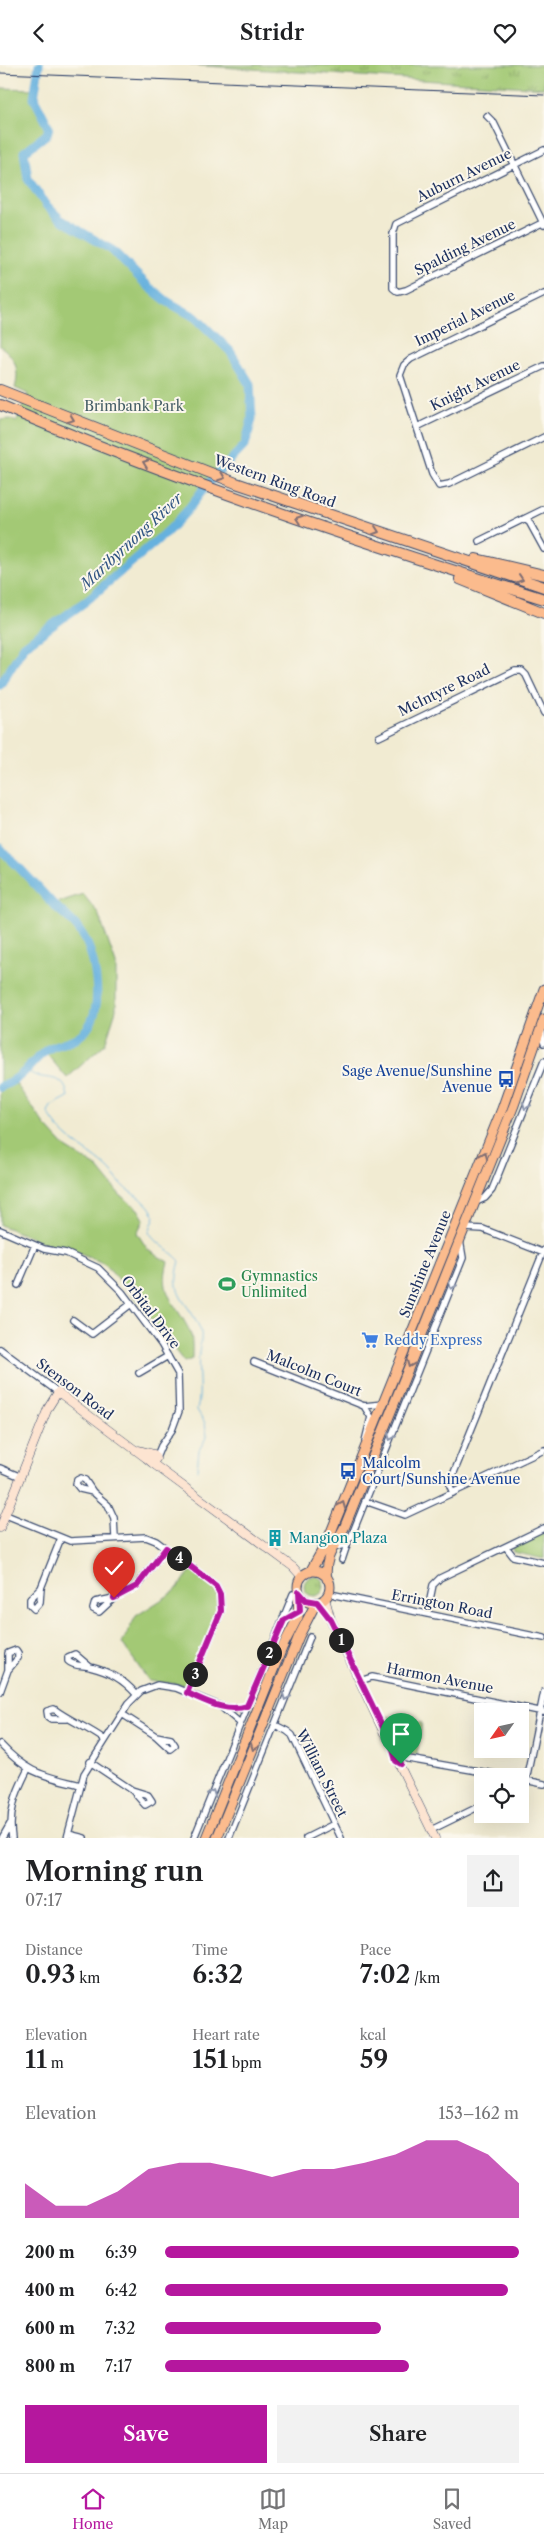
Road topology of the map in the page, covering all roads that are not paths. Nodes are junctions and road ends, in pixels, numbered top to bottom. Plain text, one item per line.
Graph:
1 (487, 116) dead end
2 (544, 150) edge
3 (514, 164) junction
4 (544, 223) edge
5 (396, 292) joint
6 (544, 294) edge
7 (544, 365) edge
8 (0, 390) edge
9 (0, 405) edge
10 (417, 427) junction
11 (544, 437) edge
12 (544, 509) edge
13 (527, 518) junction
14 (479, 541) dead end
15 (544, 549) edge
16 (440, 553) junction
17 (446, 571) junction
18 (544, 575) edge
19 (544, 587) edge
20 (544, 599) edge
21 (544, 613) edge
22 (544, 713) edge
23 (379, 737) dead end
24 (544, 989) edge
25 (544, 1013) edge
26 (543, 1023) edge
27 (544, 1043) edge
28 (522, 1054) junction
29 (544, 1061) edge
30 (487, 1174) junction
31 (476, 1202) junction
32 (471, 1214) junction
33 (457, 1223) junction
34 (465, 1228) junction
35 (483, 1229) junction
36 (0, 1231) edge
37 (460, 1241) junction
38 (35, 1245) junction
39 (544, 1252) edge
40 (18, 1285) dead end
41 (435, 1301) junction
42 (131, 1304) junction
43 (73, 1320) dead end
44 (408, 1341) junction
45 (0, 1349) edge
46 (168, 1356) junction
47 (254, 1363) dead end
48 (139, 1373) dead end
49 (58, 1392) junction
50 (383, 1404) junction
51 (364, 1407) junction
52 (388, 1418) junction
53 (365, 1449) junction
54 (544, 1450) edge
55 (152, 1457) junction
56 (0, 1468) edge
57 (21, 1477) junction
58 (93, 1492) dead end
59 (453, 1493) junction
60 (365, 1501) junction
61 (6, 1515) junction
62 (0, 1528) edge
63 (544, 1528) edge
64 (61, 1538) junction
65 (115, 1538) junction
66 (348, 1542) junction
67 (506, 1547) junction
68 (166, 1548) junction
69 (332, 1548) junction
70 (342, 1560) dead end
71 (544, 1563) edge
72 (306, 1574) junction
73 (327, 1579) junction
74 (41, 1589) dead end
75 (296, 1593) junction
76 (335, 1595) dead end
77 (114, 1598) dead end
78 (319, 1601) junction
79 (300, 1611) junction
80 (427, 1614) junction
81 (284, 1620) junction
82 (300, 1636) junction
83 (310, 1637) dead end
84 (544, 1637) edge
85 (303, 1652) junction
86 (88, 1666) dead end
87 (8, 1670) dead end
88 (360, 1681) junction
89 (0, 1692) edge
90 (544, 1692) edge
91 (187, 1693) junction
92 (136, 1694) junction
93 (220, 1706) junction
94 (247, 1706) junction
95 (542, 1712) edge
96 (122, 1714) junction
97 (67, 1719) dead end
98 (240, 1723) junction
99 (275, 1725) junction
100 (156, 1736) dead end
101 (105, 1740) junction
102 (0, 1744) edge
103 (402, 1760) junction
104 (90, 1762) junction
105 (526, 1768) edge
106 (28, 1769) junction
107 (474, 1771) edge
108 (529, 1781) edge
109 (544, 1784) edge
110 (80, 1785) junction
111 (132, 1790) dead end
112 (474, 1809) edge
113 (10, 1824) junction
114 (334, 1824) junction
115 (431, 1830) junction
116 (67, 1836) edge
117 (2, 1838) edge
118 (12, 1838) edge
119 (84, 1838) edge
120 (194, 1838) edge
121 (206, 1838) edge
122 (217, 1838) edge
123 (229, 1838) edge
124 (306, 1838) edge
125 (341, 1838) edge
126 (435, 1838) edge

1 - 3 street
2 - 3 street, Auburn Avenue
3 - 4 street
3 - 5 street, Auburn Avenue
4 - 5 street, Spalding Avenue
6 - 10 street, Imperial Avenue
7 - 10 street, Knight Avenue
8 -> 16 highway, Western Ring Road
17 -> 9 highway, Western Ring Road
10 - 11 street
12 - 13 street
13 - 14 street
13 - 15 street
16 - 18 highway
16 -> 19 highway, Western Ring Road
17 - 20 highway
17 - 21 highway
22 - 23 street, McIntyre Road
24 - 28 main road, Sunshine Avenue
25 - 28 main road
26 - 27 street
26 - 30 main road, Sunshine Avenue
33 -> 28 main road, Sunshine Avenue
29 -> 31 street
30 - 31 main road, Sunshine Avenue
30 - 33 main road
31 - 32 main road, Sunshine Avenue
32 - 34 main road, Sunshine Avenue
32 - 35 street
33 - 44 main road, Sunshine Avenue
34 - 35 street
34 - 37 main road, Sunshine Avenue
35 - 39 street
36 - 38 street, Orbital Drive
37 - 41 main road, Sunshine Avenue
37 -> 60 street
38 - 40 street
38 - 42 street, Orbital Drive
39 - 59 street
41 - 44 main road
41 -> 52 main road, Sunshine Avenue
42 - 43 street
42 - 46 street, Orbital Drive
44 - 50 main road, Sunshine Avenue
45 - 49 street, Stenson Road
46 - 48 street
46 - 55 street, Orbital Drive
47 - 51 street, Malcolm Court
49 - 55 street, Stenson Road
49 - 57 street
50 - 51 street, Malcolm Court
50 - 52 main road
50 - 53 main road, Sunshine Avenue
51 - 53 street, Malcolm Court
52 - 69 main road, Sunshine Avenue
72 -> 53 main road, Sunshine Avenue
54 - 59 street
55 - 72 street, Stenson Road
56 - 57 street
57 - 61 street
58 - 65 street
59 - 60 street
60 - 66 street
61 - 62 street
61 - 64 street
63 - 67 street
64 - 65 street
64 - 74 street
65 - 68 street
66 - 69 street
66 - 70 street
67 - 71 street
67 - 80 street
68 - 77 street
68 - 91 street
69 - 73 main road, Sunshine Avenue
72 - 73 main road
72 - 75 main road
73 - 78 main road
75 - 78 main road
75 - 79 main road
75 - 81 street
76 - 80 street, Errington Road
78 - 82 main road
78 - 88 street
79 - 81 street
79 - 121 main road
80 - 84 street, Errington Road
81 - 94 street
82 - 85 street
82 -> 122 main road
83 - 85 street
85 -> 99 street
86 - 92 street
87 - 89 street
88 - 95 street, Harmon Avenue
88 - 103 street
90 - 95 street
91 - 92 street
91 - 93 street
92 - 96 street
93 - 94 street
93 - 98 street
94 - 98 street
95 - 105 street
96 - 100 street
96 - 101 street
97 - 101 street
120 -> 98 street
99 - 114 street, William Street
99 - 123 street
101 - 104 street
102 - 106 street
103 - 107 street
103 - 115 street
104 - 110 street
104 - 111 street
106 - 110 street
106 - 113 street
108 - 109 street
110 - 116 street
112 - 115 street
113 - 117 street
113 - 118 street
114 - 124 street
114 - 125 street, William Street
115 - 126 street
116 - 119 street

